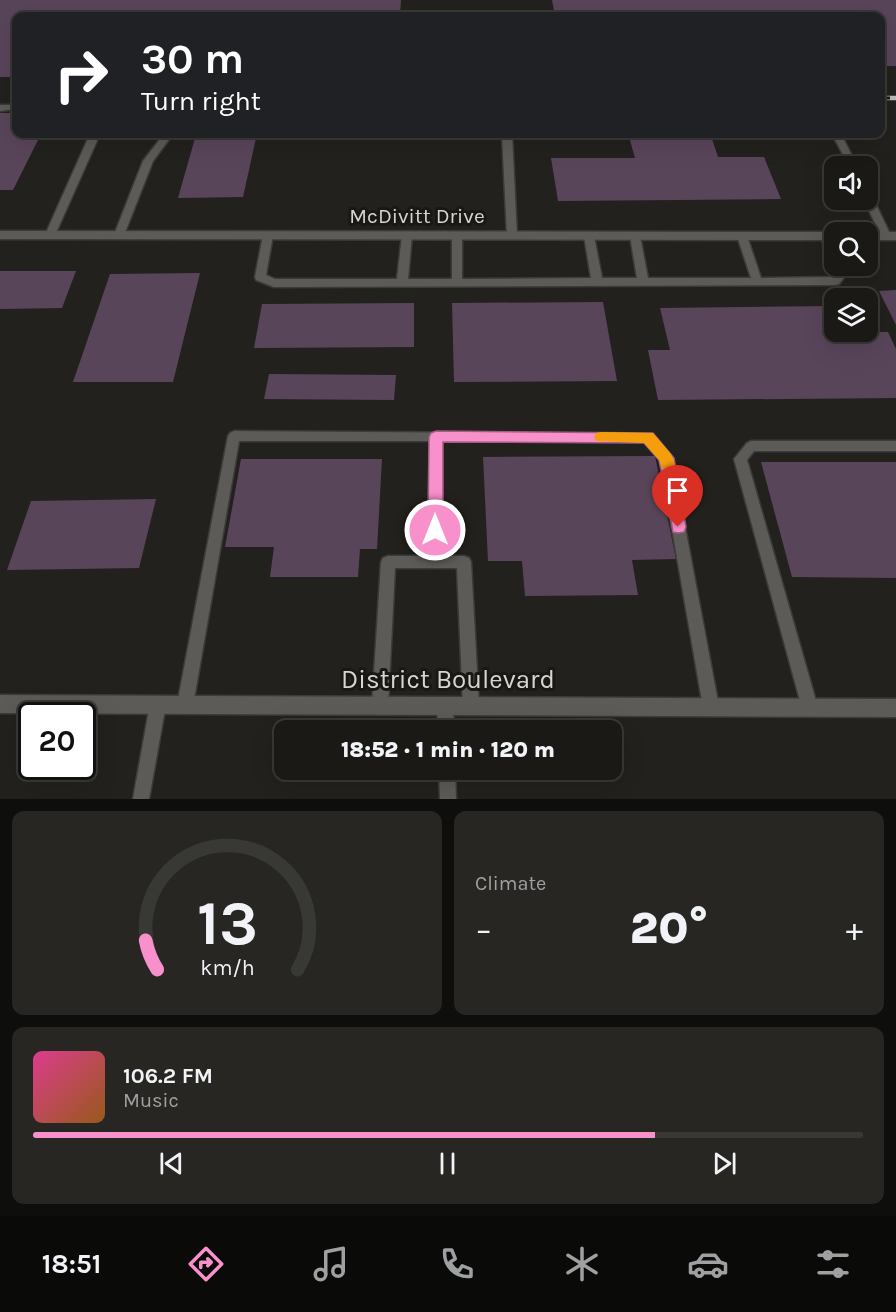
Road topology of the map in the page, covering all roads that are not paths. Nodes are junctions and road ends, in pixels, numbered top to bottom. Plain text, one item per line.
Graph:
1 (93, 138) edge
2 (165, 138) edge
3 (507, 138) edge
4 (839, 138) edge
5 (848, 156) edge
6 (875, 210) edge
7 (0, 235) edge
8 (50, 235) junction
9 (118, 235) junction
10 (268, 235) junction
11 (407, 236) junction
12 (457, 236) junction
13 (512, 236) junction
14 (589, 236) junction
15 (635, 236) junction
16 (742, 236) junction
17 (824, 236) edge
18 (891, 236) edge
19 (840, 276) edge
20 (758, 281) junction
21 (597, 282) junction
22 (643, 282) junction
23 (402, 283) junction
24 (457, 283) junction
25 (436, 437) junction
26 (896, 446) edge
27 (435, 530) dead end
28 (0, 704) edge
29 (158, 704) junction
30 (185, 705) junction
31 (380, 705) junction
32 (445, 707) junction
33 (471, 707) junction
34 (711, 707) junction
35 (810, 708) junction
36 (896, 708) edge
37 (446, 720) edge
38 (447, 780) edge
39 (141, 799) edge
40 (448, 799) edge

1 - 8 lane
2 - 9 lane
3 - 13 lane
4 - 5 lane
6 - 18 lane
7 - 8 street, McDivitt Drive
8 - 9 street, McDivitt Drive
9 - 10 street, McDivitt Drive
10 - 11 street, McDivitt Drive
10 - 23 lane
11 - 12 street, McDivitt Drive
11 - 23 lane
12 - 13 street, McDivitt Drive
12 - 24 lane
13 - 14 street, McDivitt Drive
14 - 15 street, McDivitt Drive
14 - 21 lane
15 - 16 street, McDivitt Drive
15 - 22 lane
16 - 17 street, McDivitt Drive
16 - 20 lane
19 - 20 lane
20 - 22 lane
21 - 22 lane
21 - 24 lane
23 - 24 lane
25 - 27 lane
25 - 30 lane
25 - 34 lane
26 - 35 lane
28 - 29 street, District Boulevard
29 - 30 street, District Boulevard
29 - 39 lane
30 - 31 street, District Boulevard
31 - 32 street, District Boulevard
31 - 33 lane
32 - 33 street, District Boulevard
32 - 37 lane
33 - 34 street, District Boulevard
34 - 35 street, District Boulevard
35 - 36 street, District Boulevard
38 - 40 lane

